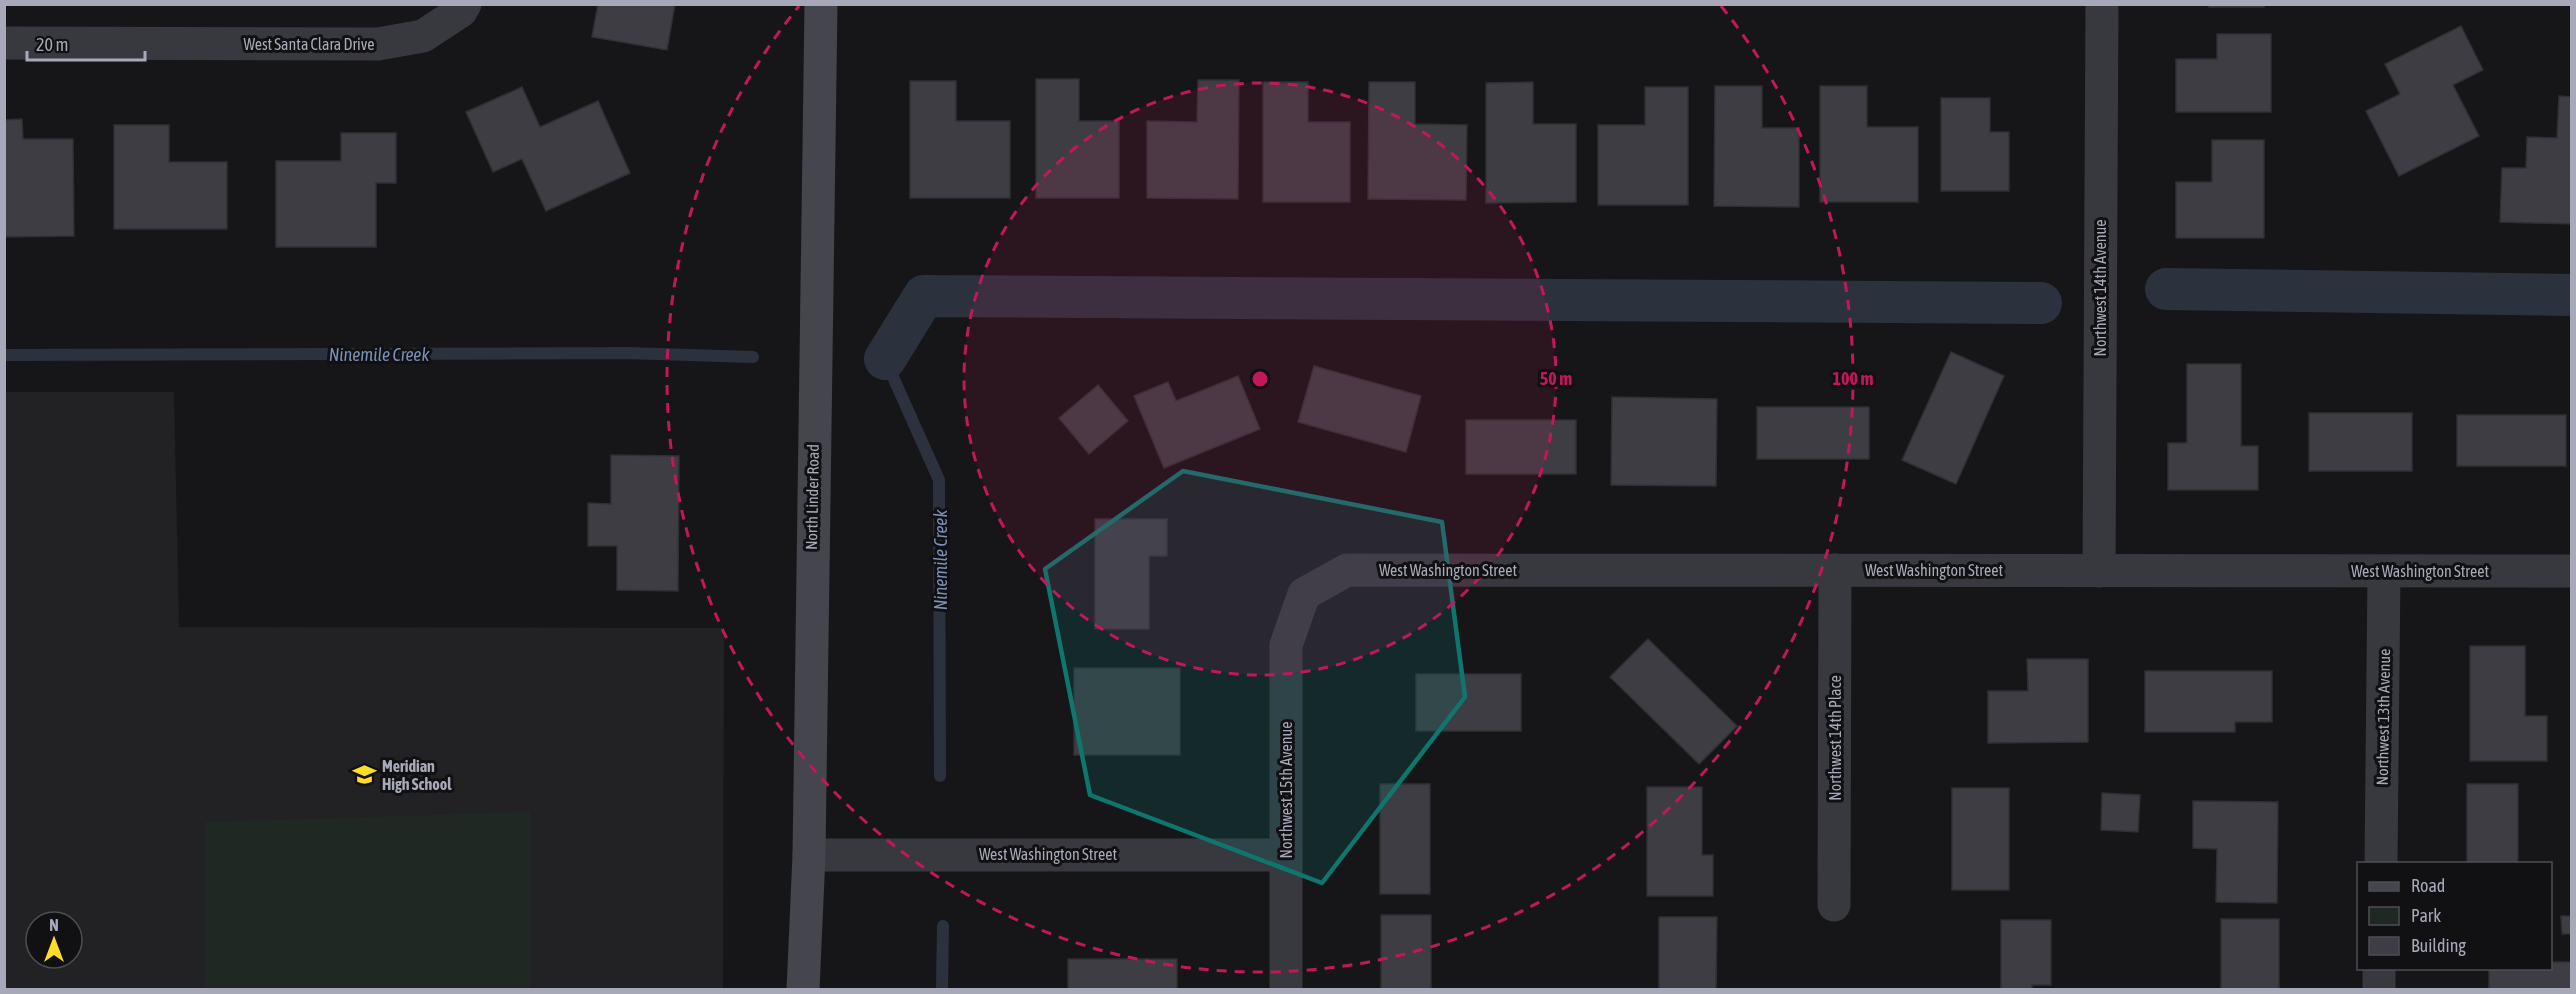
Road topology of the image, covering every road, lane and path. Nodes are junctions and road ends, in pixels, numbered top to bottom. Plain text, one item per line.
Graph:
1 (820, 4) edge
2 (2102, 4) edge
3 (463, 8) edge
4 (4, 43) edge
5 (1835, 570) junction
6 (2099, 571) junction
7 (2384, 571) junction
8 (2571, 571) edge
9 (1304, 594) joint
10 (809, 855) junction
11 (1286, 855) junction
12 (2381, 862) edge
13 (1834, 905) dead end
14 (2379, 970) edge
15 (803, 990) edge
16 (1286, 990) edge
17 (2379, 990) edge

1 - 10 main road, North Linder Road
2 - 6 street, Northwest 14th Avenue
3 - 4 street, West Santa Clara Drive
5 - 6 street, West Washington Street
5 - 9 street, West Washington Street
5 - 13 street, Northwest 14th Place
6 - 7 street, West Washington Street
7 - 8 street, West Washington Street
7 - 12 street, Northwest 13th Avenue
9 - 11 street, Northwest 15th Avenue
10 - 11 street, West Washington Street
10 - 15 main road, North Linder Road
11 - 16 street, Northwest 15th Avenue
14 - 17 street

